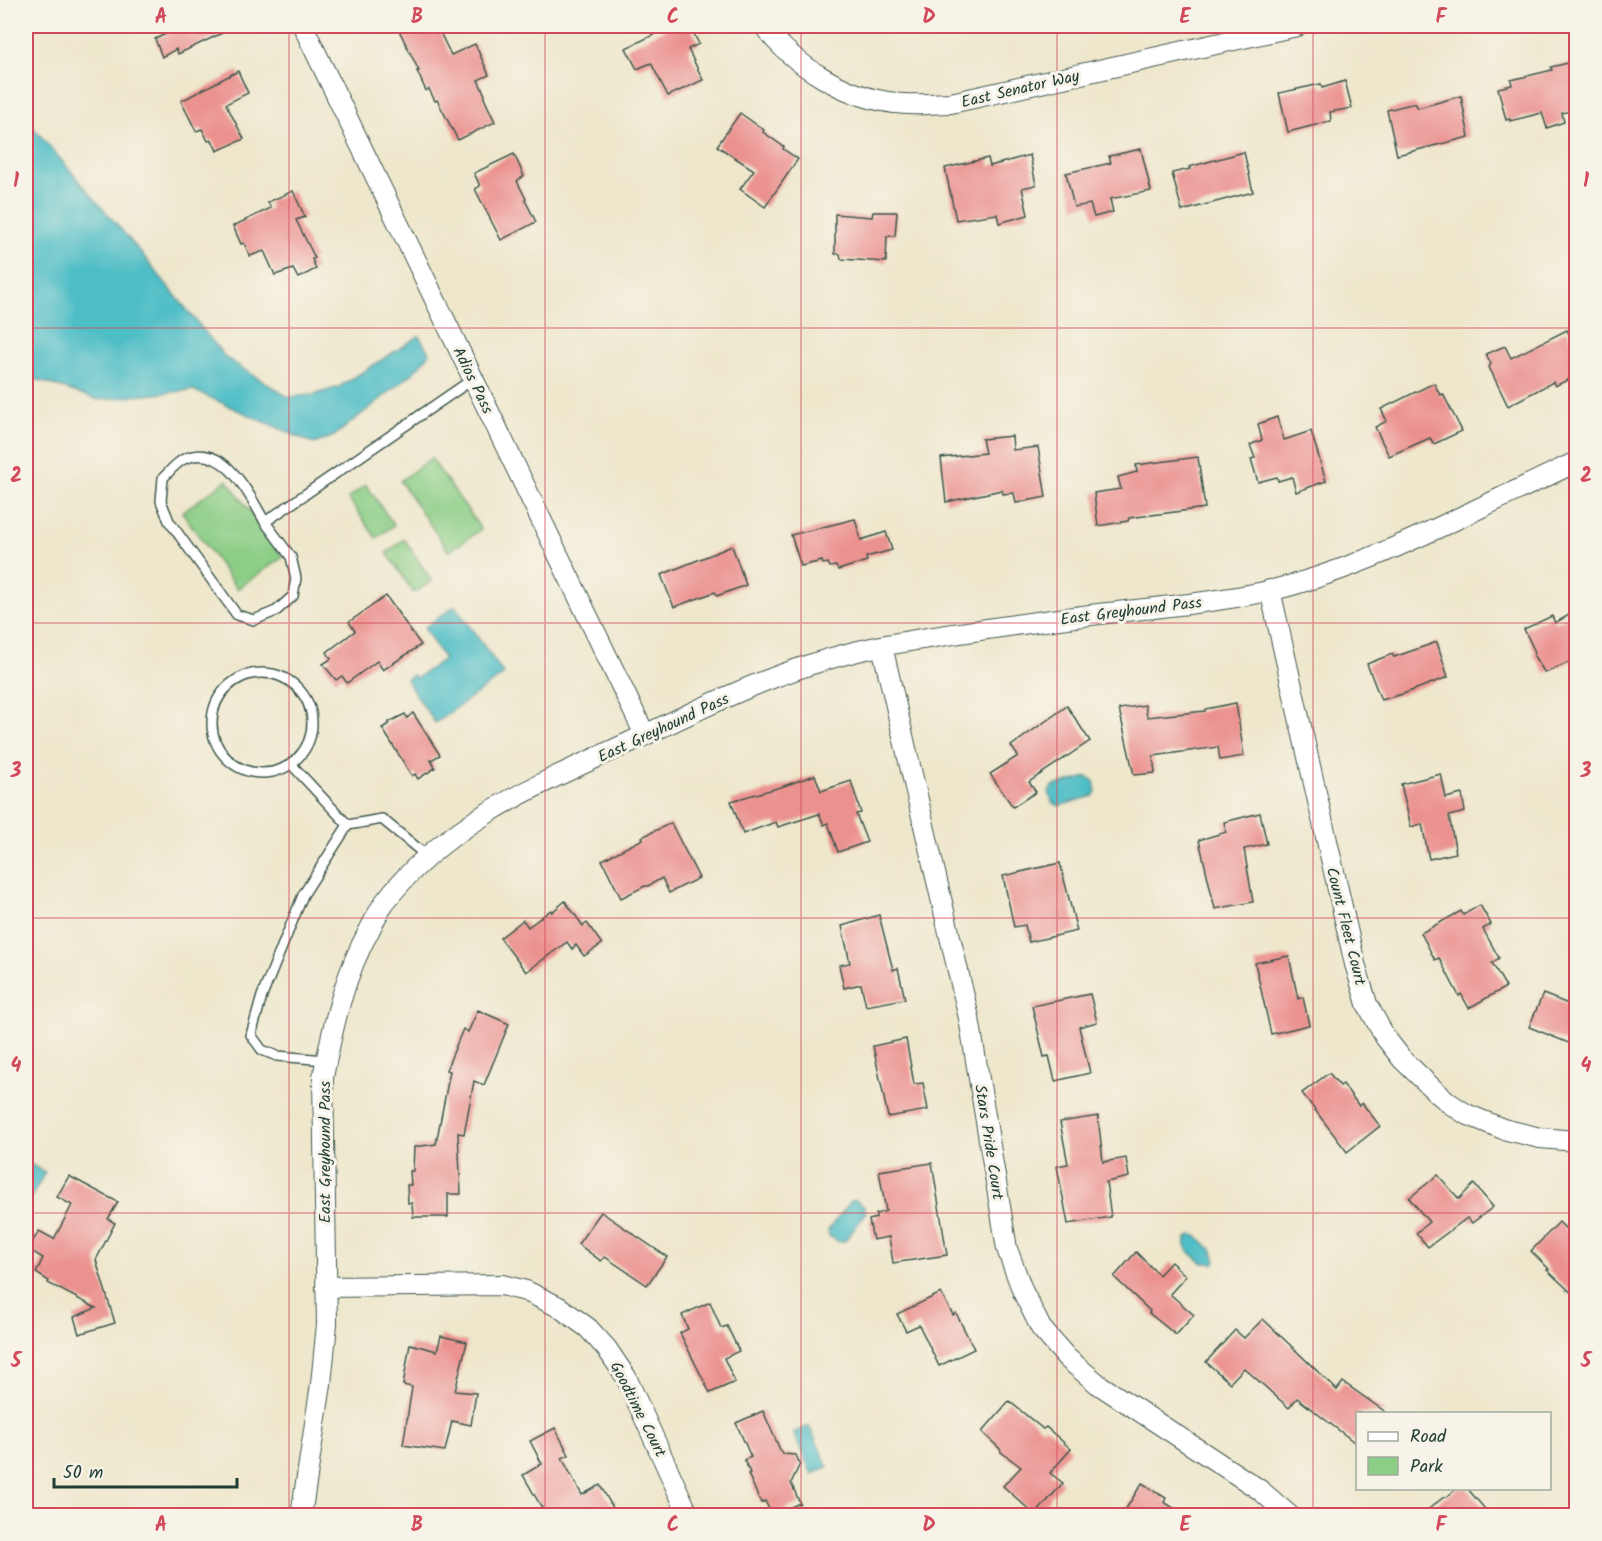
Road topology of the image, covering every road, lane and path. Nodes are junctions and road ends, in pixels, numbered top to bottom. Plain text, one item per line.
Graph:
1 (303, 26) edge
2 (764, 26) edge
3 (1297, 26) edge
4 (473, 379) junction
5 (1576, 462) edge
6 (265, 522) junction
7 (1270, 590) junction
8 (882, 646) junction
9 (645, 735) junction
10 (291, 764) junction
11 (348, 825) junction
12 (428, 858) junction
13 (326, 1060) junction
14 (1576, 1141) edge
15 (326, 1287) junction
16 (301, 1515) edge
17 (689, 1515) edge
18 (1290, 1515) edge

1 - 4 street, Adios Pass
2 - 3 street, East Senator Way
4 - 6 lane
4 - 9 street, Adios Pass
5 - 7 street, East Greyhound Pass
6 - 6 lane
7 - 8 street, East Greyhound Pass
7 - 14 street, Count Fleet Court
8 - 9 street, East Greyhound Pass
8 - 18 street, Stars Pride Court
9 - 12 street, East Greyhound Pass
10 - 10 lane
10 - 11 lane
11 - 12 lane
11 - 13 lane
12 - 13 street, East Greyhound Pass
13 - 15 street, East Greyhound Pass
15 - 16 street, East Greyhound Pass
15 - 17 street, Goodtime Court

